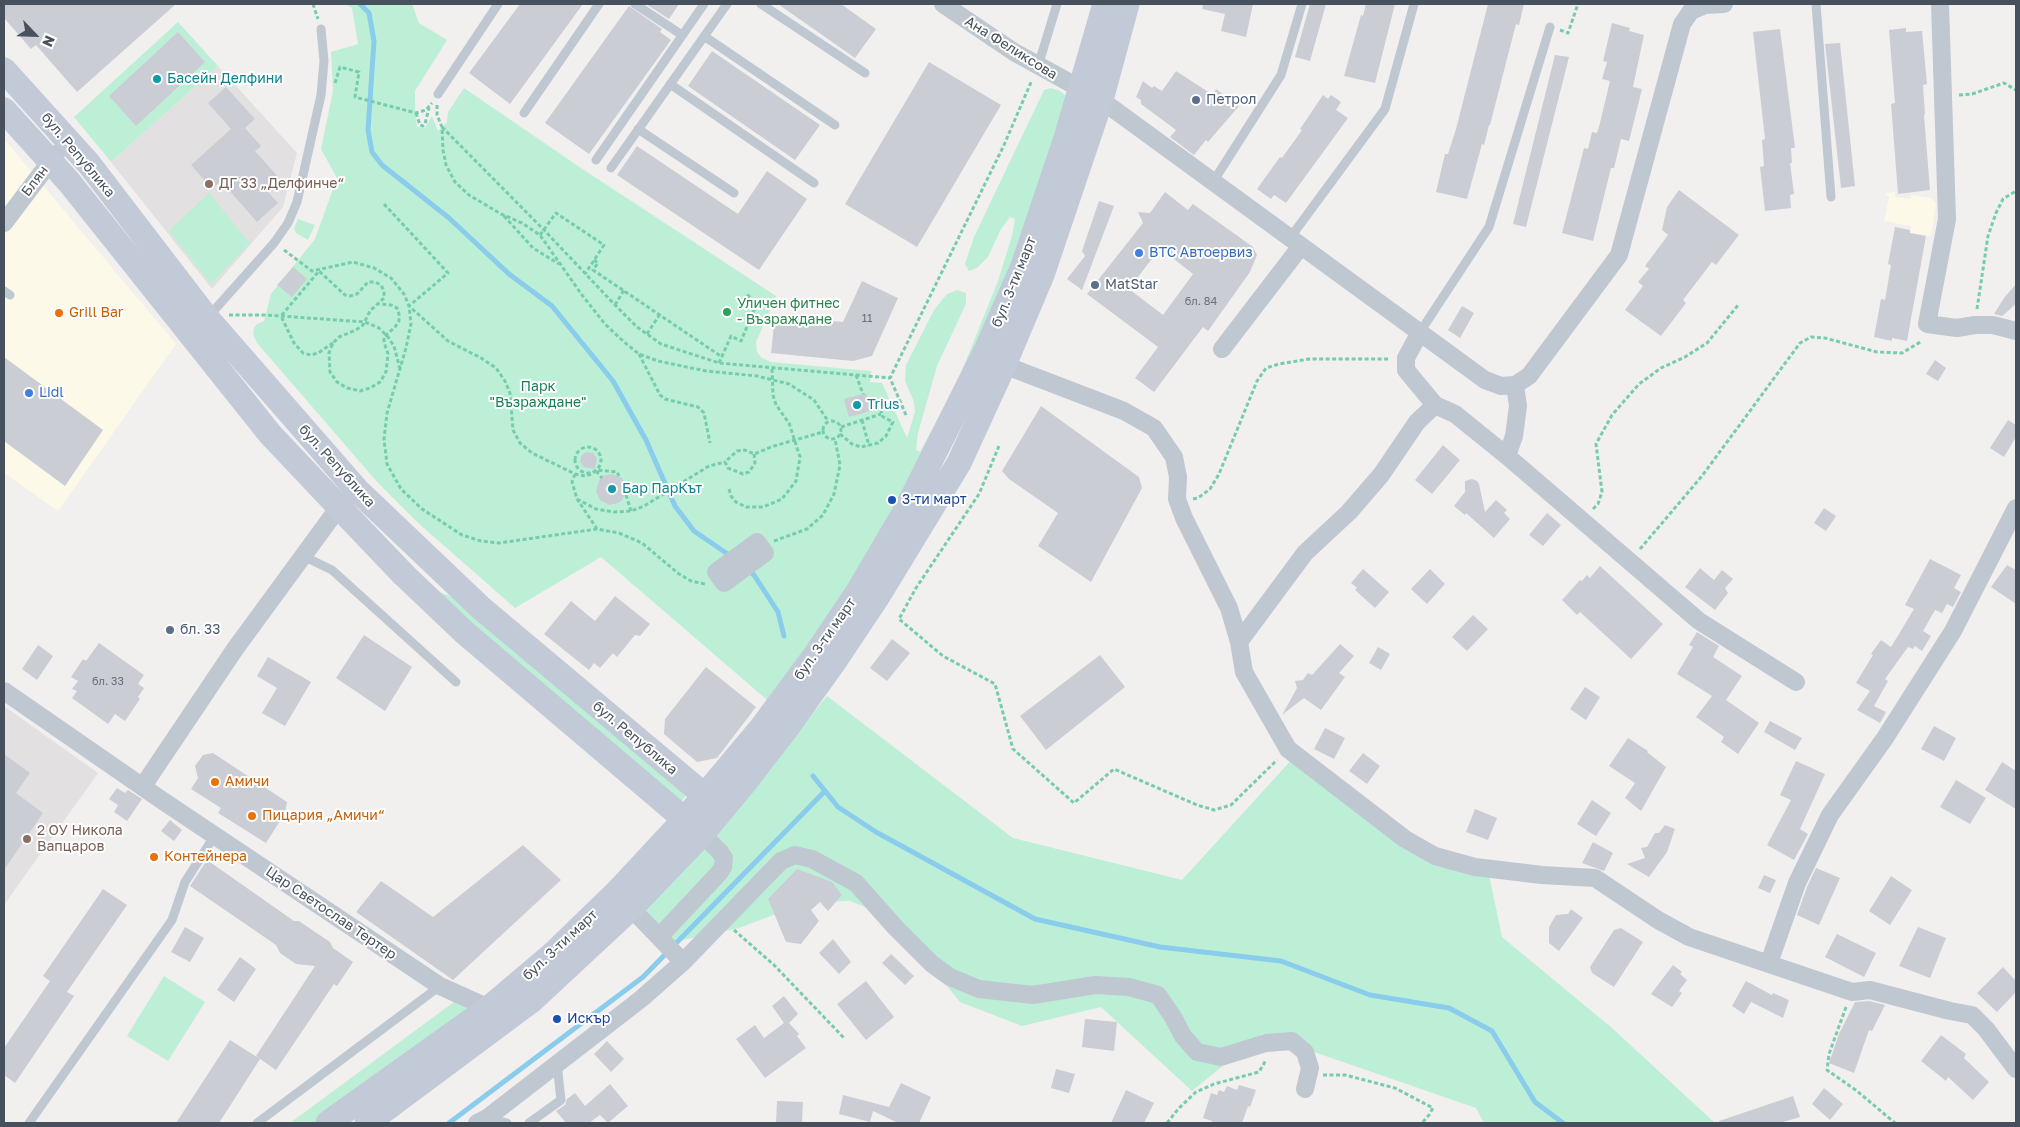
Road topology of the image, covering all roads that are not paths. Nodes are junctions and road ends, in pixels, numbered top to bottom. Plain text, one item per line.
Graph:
1 (498, 4) edge
2 (599, 4) edge
3 (635, 4) edge
4 (704, 4) edge
5 (727, 4) edge
6 (761, 4) edge
7 (943, 4) edge
8 (1057, 4) edge
9 (1105, 4) edge
10 (1127, 4) edge
11 (1302, 4) edge
12 (1414, 4) edge
13 (1724, 4) edge
14 (1816, 4) edge
15 (1940, 4) edge
16 (1550, 27) road end
17 (321, 29) dead end
18 (682, 35) junction
19 (704, 36) junction
20 (1038, 66) junction
21 (4, 70) edge
22 (865, 73) dead end
23 (670, 84) junction
24 (438, 94) road end
25 (1091, 95) junction
26 (4, 110) edge
27 (524, 113) dead end
28 (835, 125) dead end
29 (638, 129) junction
30 (68, 140) junction
31 (596, 160) dead end
32 (50, 161) junction
33 (611, 168) dead end
34 (1213, 182) junction
35 (814, 183) dead end
36 (734, 192) dead end
37 (1831, 197) dead end
38 (4, 223) edge
39 (1296, 242) junction
40 (207, 318) junction
41 (2016, 331) edge
42 (1420, 332) junction
43 (1222, 349) dead end
44 (1004, 366) junction
45 (1516, 385) junction
46 (1434, 405) junction
47 (1507, 456) junction
48 (357, 490) junction
49 (339, 507) junction
50 (2016, 508) edge
51 (761, 548) road end
52 (303, 556) junction
53 (720, 577) road end
54 (1239, 642) junction
55 (456, 682) dead end
56 (1796, 682) dead end
57 (4, 691) edge
58 (143, 786) junction
59 (713, 803) junction
60 (693, 827) junction
61 (215, 835) junction
62 (631, 908) junction
63 (670, 949) junction
64 (1769, 963) junction
65 (440, 986) junction
66 (489, 1008) junction
67 (557, 1064) junction
68 (2016, 1069) edge
69 (1305, 1089) road end
70 (482, 1120) edge
71 (28, 1123) edge
72 (257, 1123) edge
73 (328, 1123) edge
74 (367, 1123) edge
75 (507, 1123) edge
76 (528, 1123) edge

1 - 24 lane
2 - 27 lane
3 - 18 lane
4 - 18 lane
5 - 19 lane
6 - 22 lane
7 - 20 street, Ана Феликсова
8 - 20 lane
9 - 25 street, бул. 3-ти март
10 - 25 street, бул. 3-ти март
11 - 34 lane
12 - 39 lane
13 - 45 street
14 - 37 lane
15 - 41 street
16 - 42 lane
17 - 40 lane
18 - 31 lane
19 - 23 lane
19 - 28 lane
20 - 25 street, Ана Феликсова
21 - 30 street, бул. Република
23 - 29 lane
23 - 35 lane
25 - 34 street, Ана Феликсова
25 - 44 street, бул. 3-ти март
25 - 59 street, бул. 3-ти март
26 - 32 street, бул. Република
29 - 33 lane
29 - 36 lane
30 - 32 street, Блян
30 - 40 street, бул. Република
32 - 38 street, Блян
32 - 49 street, бул. Република
34 - 39 street, Ана Феликсова
39 - 42 street, Ана Феликсова
39 - 43 street
40 - 48 street, бул. Република
42 - 45 street, Ана Феликсова
42 - 46 street
44 - 54 street
44 - 59 street, бул. 3-ти март
45 - 47 street
46 - 47 street
46 - 54 street
47 - 56 street
48 - 49 street
48 - 59 street, бул. Република
49 - 52 street
49 - 60 street, бул. Република
50 - 64 street
51 - 53 street
52 - 55 lane
52 - 58 street
54 - 64 street
57 - 58 street, Цар Светослав Тертер
58 - 61 street, Цар Светослав Тертер
59 - 60 street, бул. 3-ти март
60 - 62 street, бул. 3-ти март
60 - 63 street
60 - 66 street, бул. 3-ти март
61 - 65 street, Цар Светослав Тертер
61 - 71 lane
62 - 63 street
62 - 74 street, бул. 3-ти март
63 - 67 street
63 - 69 street
64 - 68 street
65 - 66 street, Цар Светослав Тертер
65 - 72 lane
66 - 73 street, бул. 3-ти март
67 - 70 street
67 - 76 lane
70 - 75 lane

